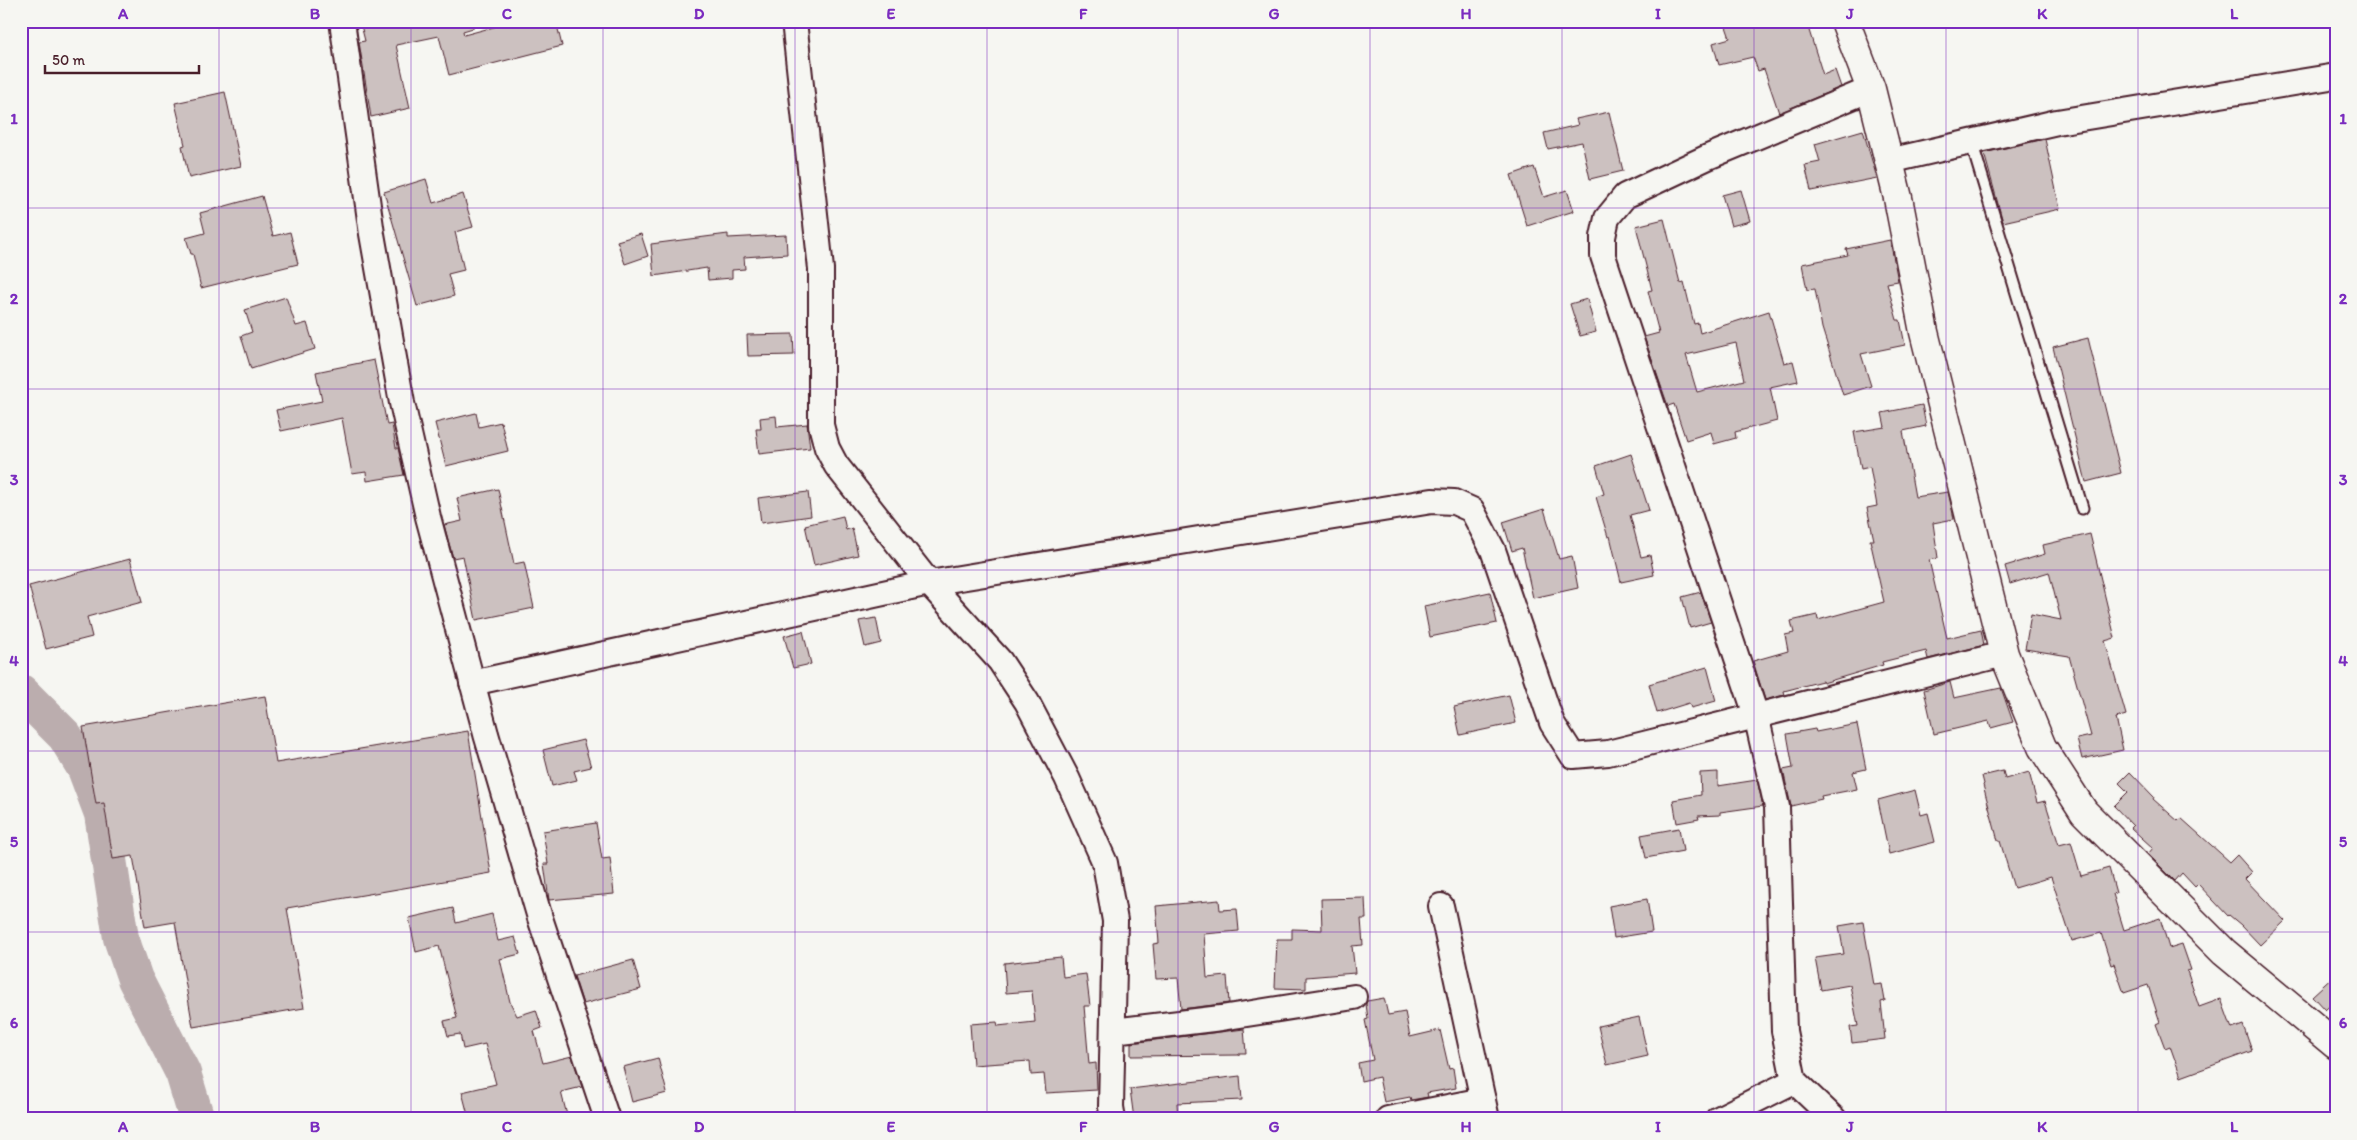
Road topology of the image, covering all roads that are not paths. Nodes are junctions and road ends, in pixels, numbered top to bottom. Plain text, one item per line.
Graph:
1 (342, 21) edge
2 (794, 21) edge
3 (1845, 21) edge
4 (2336, 76) edge
5 (1871, 89) junction
6 (1971, 142) junction
7 (1889, 161) junction
8 (2082, 508) dead end
9 (928, 583) junction
10 (2004, 654) junction
11 (472, 683) junction
12 (1756, 715) junction
13 (1440, 906) dead end
14 (1354, 997) dead end
15 (1113, 1030) junction
16 (2336, 1045) edge
17 (1794, 1081) junction
18 (1485, 1109) edge
19 (607, 1119) edge
20 (1113, 1119) edge
21 (1388, 1119) edge
22 (1718, 1119) edge
23 (1834, 1119) edge

1 - 11 street
2 - 9 street
3 - 5 street
4 - 6 street
5 - 7 street
5 - 12 street
6 - 7 street
6 - 8 lane
7 - 10 street
9 - 11 street
9 - 12 street
9 - 15 street
10 - 12 street
10 - 16 street
11 - 19 street
12 - 17 street
13 - 18 street
14 - 15 street
15 - 20 street
17 - 22 street
17 - 23 street
18 - 21 street

